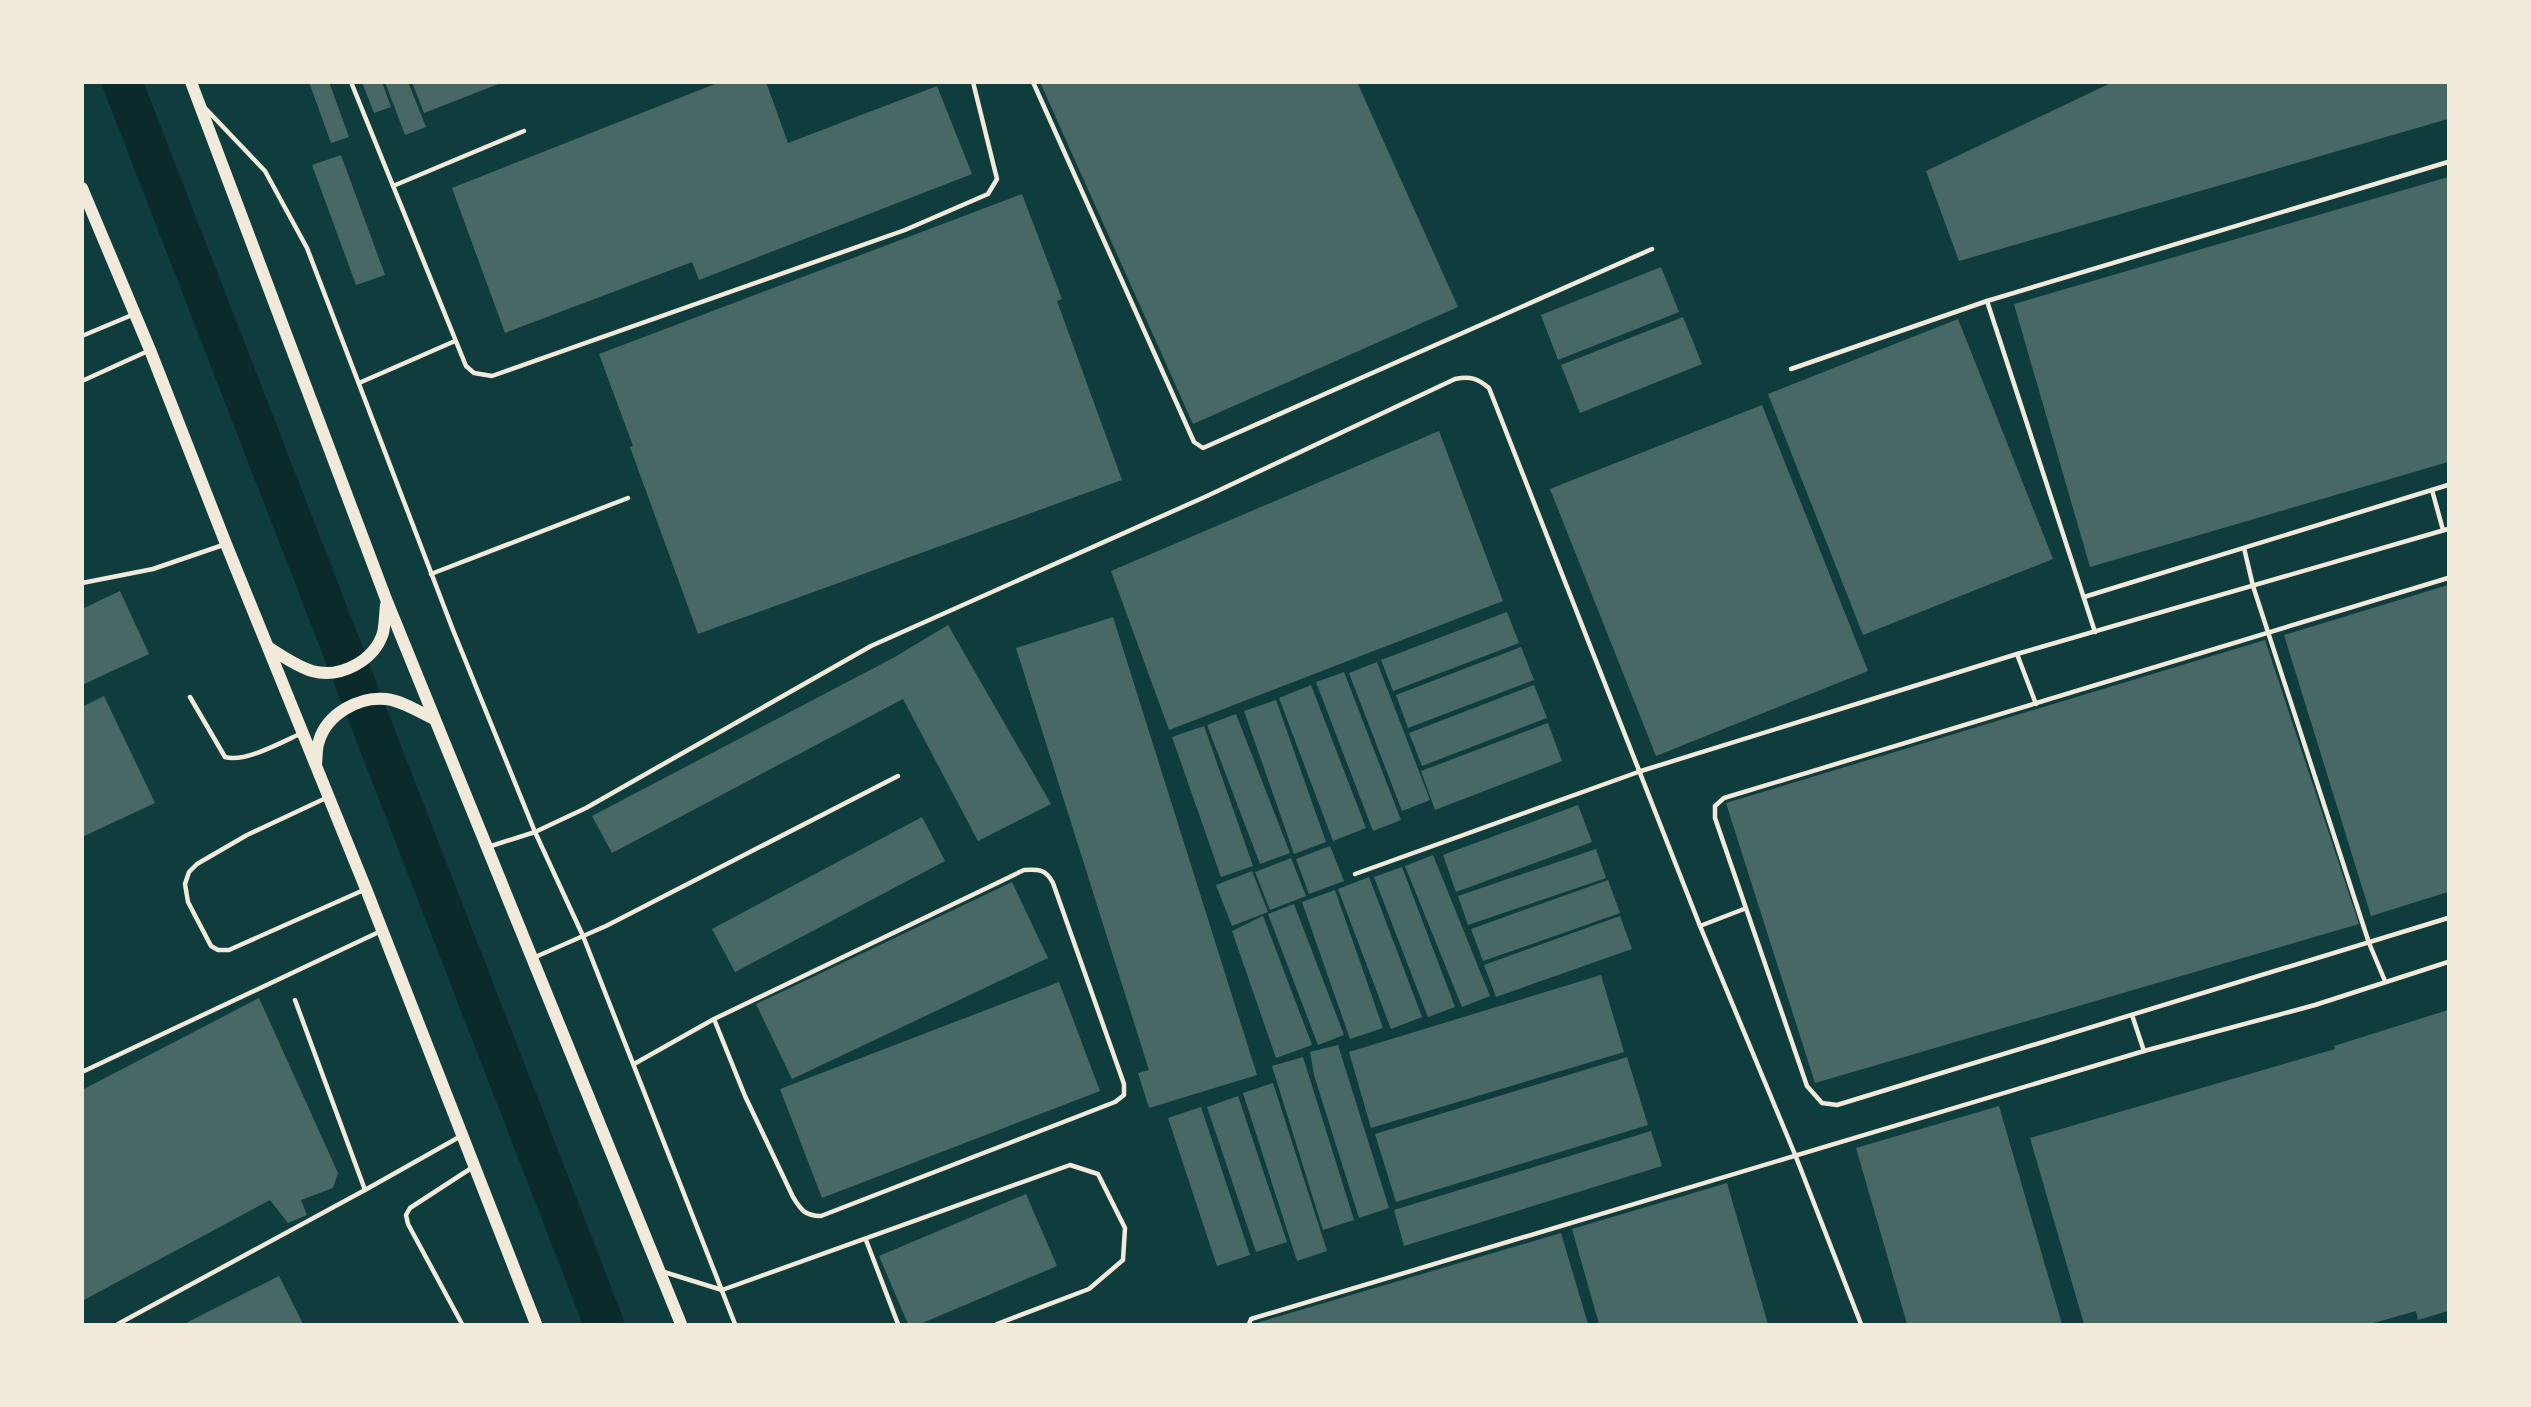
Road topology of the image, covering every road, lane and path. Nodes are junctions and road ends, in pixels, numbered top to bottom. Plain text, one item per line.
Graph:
1 (191, 82) edge
2 (351, 82) edge
3 (973, 82) edge
4 (1033, 82) edge
5 (197, 99) junction
6 (524, 131) dead end
7 (2448, 162) edge
8 (393, 186) junction
9 (82, 188) edge
10 (1652, 249) dead end
11 (1987, 302) junction
12 (135, 314) junction
13 (82, 336) edge
14 (455, 341) junction
15 (150, 350) junction
16 (1791, 369) dead end
17 (82, 381) edge
18 (359, 383) junction
19 (2448, 485) edge
20 (2432, 490) junction
21 (628, 498) dead end
22 (2446, 530) edge
23 (226, 544) junction
24 (2244, 548) junction
25 (431, 574) junction
26 (2448, 578) edge
27 (82, 583) edge
28 (2253, 586) junction
29 (2084, 597) junction
30 (386, 599) junction
31 (2095, 632) junction
32 (2269, 633) junction
33 (268, 647) junction
34 (2018, 654) junction
35 (190, 697) dead end
36 (2036, 704) junction
37 (434, 719) junction
38 (302, 733) junction
39 (315, 765) junction
40 (1641, 771) junction
41 (898, 776) dead end
42 (328, 797) junction
43 (535, 832) junction
44 (486, 848) junction
45 (1355, 873) dead end
46 (366, 889) junction
47 (1744, 909) junction
48 (2448, 918) edge
49 (1701, 926) junction
50 (382, 931) junction
51 (583, 936) junction
52 (2368, 943) junction
53 (530, 959) junction
54 (2448, 962) edge
55 (2385, 981) junction
56 (295, 1000) dead end
57 (2132, 1015) junction
58 (714, 1019) junction
59 (2144, 1051) junction
60 (634, 1064) junction
61 (82, 1072) edge
62 (461, 1136) junction
63 (1796, 1157) junction
64 (473, 1167) junction
65 (365, 1190) junction
66 (866, 1240) junction
67 (660, 1270) junction
68 (722, 1290) junction
69 (118, 1324) edge
70 (462, 1324) edge
71 (536, 1324) edge
72 (681, 1324) edge
73 (735, 1324) edge
74 (898, 1324) edge
75 (997, 1324) edge
76 (1249, 1324) edge
77 (1861, 1324) edge

1 - 5 main road
2 - 8 lane
3 - 14 lane
4 - 10 lane
5 - 18 lane
5 - 30 main road
6 - 8 lane
7 - 11 lane
8 - 14 lane
9 - 12 main road
11 - 16 lane
11 - 29 lane
12 - 13 lane
12 - 15 main road
14 - 18 lane
15 - 17 lane
15 - 23 main road
18 - 25 lane
19 - 20 lane
20 - 22 lane
20 - 24 lane
21 - 25 lane
22 - 28 lane
23 - 27 lane
23 - 33 main road
24 - 28 lane
24 - 29 lane
25 - 43 lane
26 - 32 lane
28 - 31 lane
28 - 32 lane
29 - 31 lane
30 - 33 main road
30 - 37 main road
31 - 34 lane
32 - 36 lane
32 - 52 lane
33 - 38 main road
34 - 36 lane
34 - 40 lane
35 - 38 lane
36 - 47 lane
37 - 39 main road
37 - 44 main road
38 - 39 main road
39 - 42 main road
40 - 43 lane
40 - 45 lane
40 - 49 lane
41 - 51 lane
42 - 46 main road
42 - 46 lane
43 - 44 lane
43 - 51 lane
44 - 53 main road
46 - 50 main road
47 - 49 lane
47 - 57 lane
48 - 52 lane
49 - 63 lane
50 - 61 lane
50 - 62 main road
51 - 53 lane
51 - 60 lane
52 - 55 lane
52 - 57 lane
53 - 67 main road
54 - 55 lane
55 - 59 lane
56 - 65 lane
57 - 59 lane
58 - 58 lane
58 - 60 lane
59 - 63 lane
60 - 68 lane
62 - 64 main road
62 - 65 lane
63 - 76 lane
63 - 77 lane
64 - 70 lane
64 - 71 main road
65 - 69 lane
66 - 68 lane
66 - 74 lane
66 - 75 lane
67 - 68 lane
67 - 72 main road
68 - 73 lane

